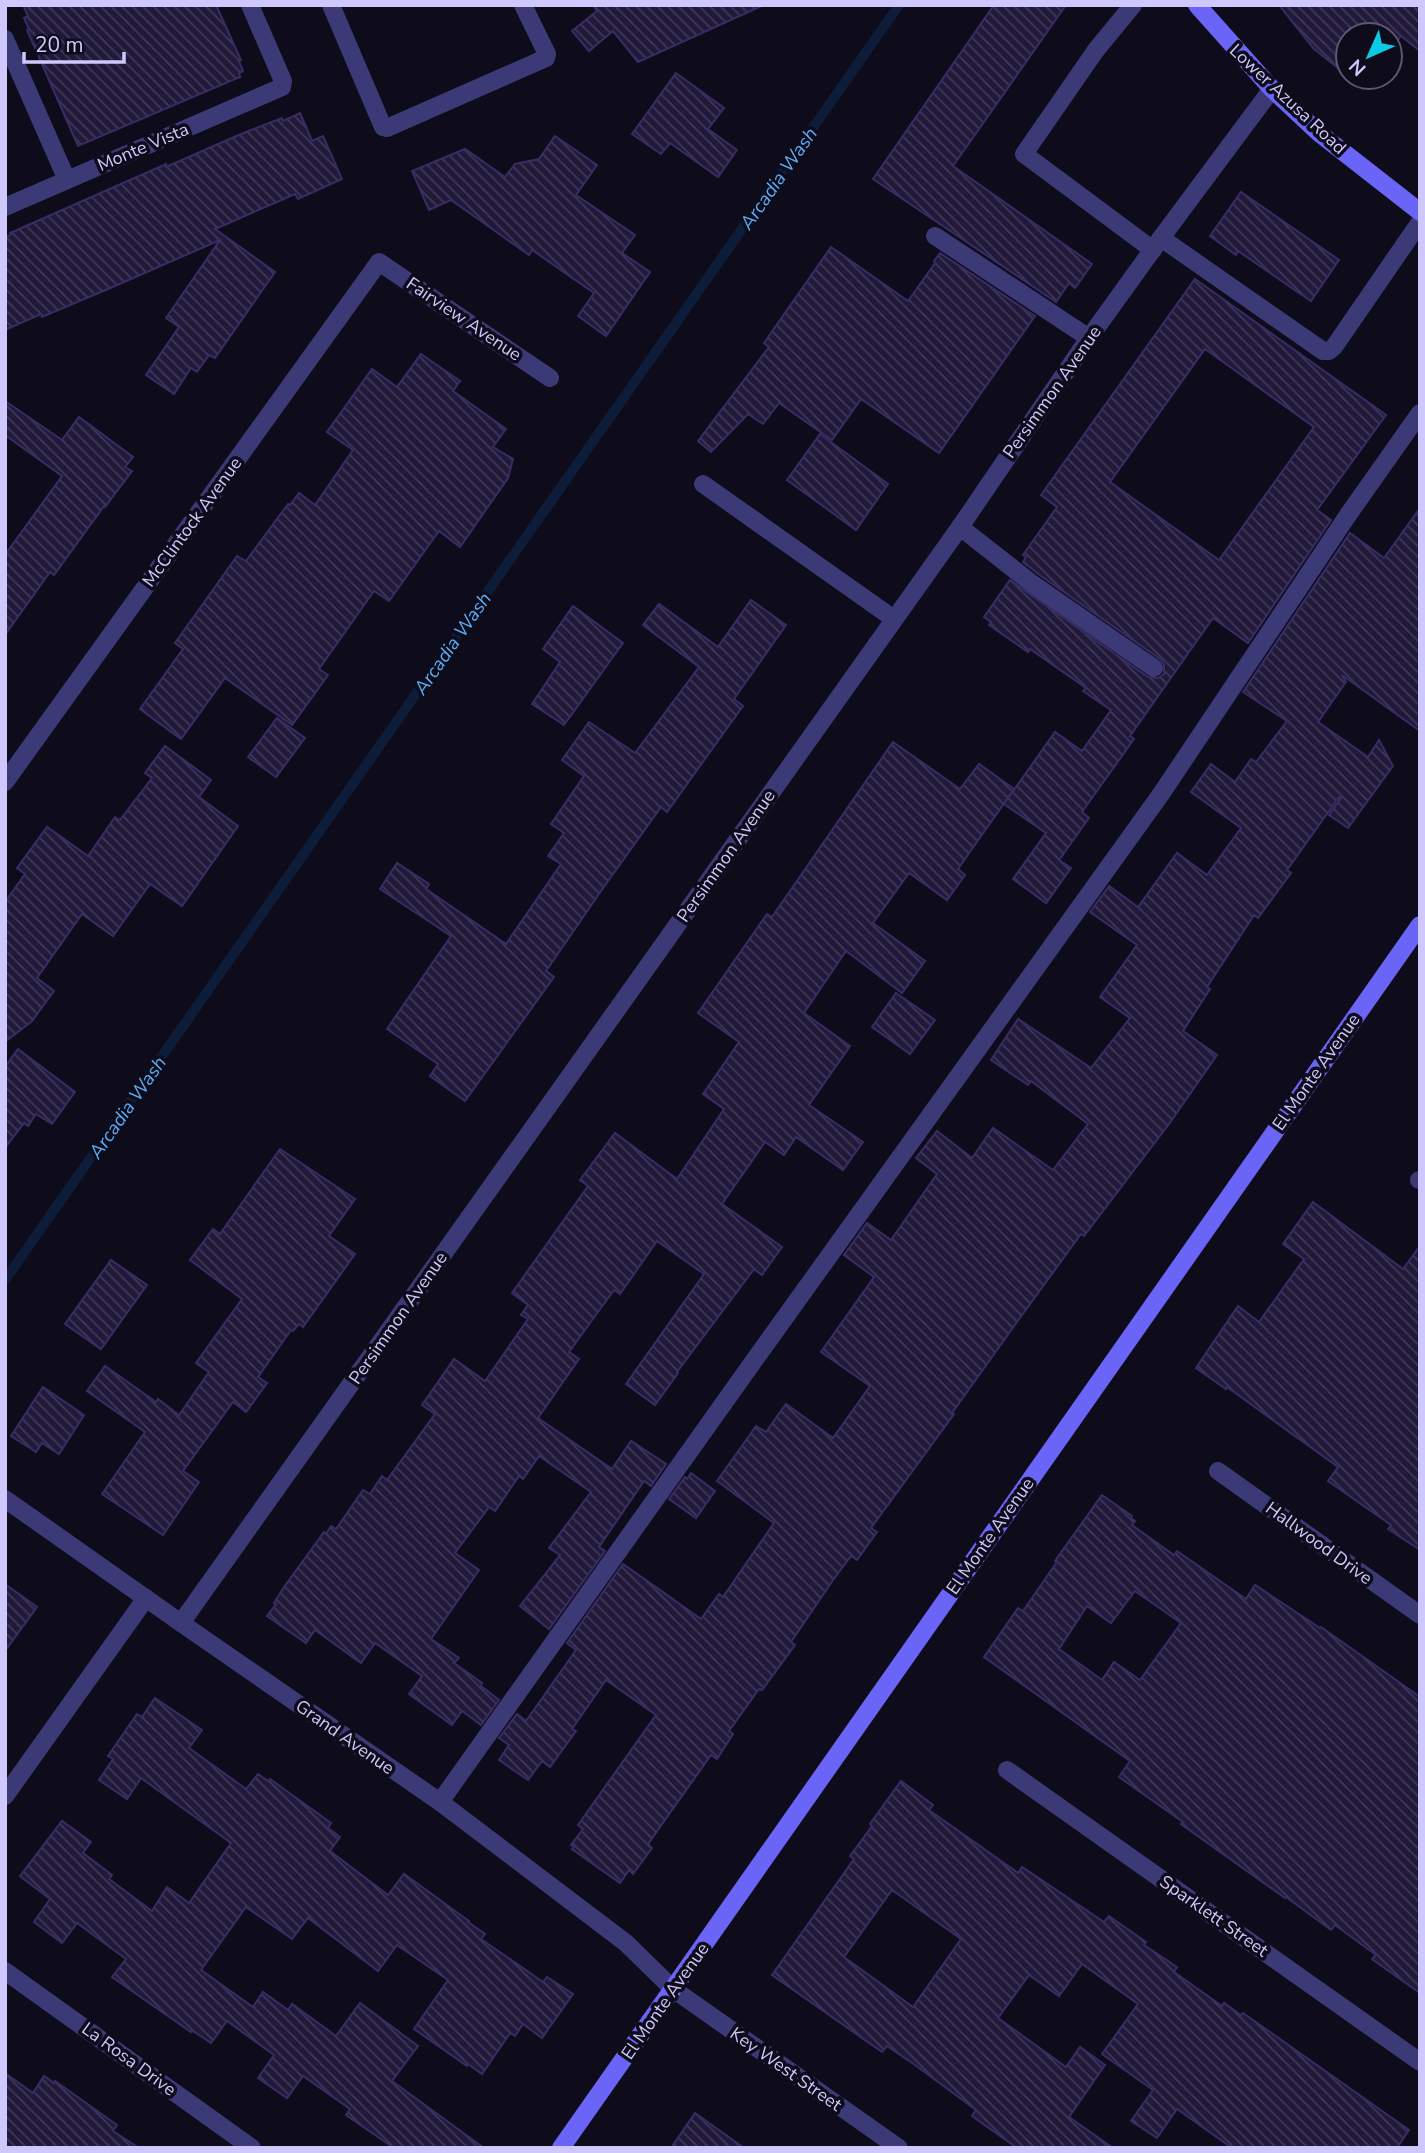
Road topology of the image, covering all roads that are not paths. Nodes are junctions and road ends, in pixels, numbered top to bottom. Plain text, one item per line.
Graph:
1 (250, 5) edge
2 (331, 5) edge
3 (523, 5) edge
4 (1133, 5) edge
5 (1196, 5) edge
6 (5, 39) edge
7 (1272, 89) junction
8 (66, 180) junction
9 (5, 207) edge
10 (1420, 212) edge
11 (1420, 222) edge
12 (936, 236) dead end
13 (1157, 244) junction
14 (378, 263) joint
15 (1089, 338) junction
16 (550, 378) dead end
17 (1420, 413) edge
18 (703, 484) dead end
19 (960, 527) junction
20 (894, 619) junction
21 (1154, 668) dead end
22 (5, 782) edge
23 (1420, 925) edge
24 (1218, 1471) dead end
25 (5, 1499) edge
26 (146, 1598) junction
27 (1420, 1615) edge
28 (181, 1623) junction
29 (1007, 1770) dead end
30 (5, 1796) edge
31 (440, 1802) junction
32 (5, 1971) edge
33 (673, 1989) junction
34 (1420, 2062) edge
35 (252, 2148) edge
36 (561, 2148) edge
37 (899, 2148) edge

1 - 8 street, Monte Vista
2 - 3 street
4 - 13 street
5 - 7 street, Lower Azusa Road
6 - 8 street
7 - 10 street, Lower Azusa Road
7 - 13 street, Persimmon Avenue
8 - 9 street, Monte Vista
11 - 13 street
12 - 15 street
13 - 15 street, Persimmon Avenue
14 - 16 street, Fairview Avenue
14 - 22 street, McClintock Avenue
15 - 19 street, Persimmon Avenue
17 - 31 street
18 - 20 street
19 - 20 street, Persimmon Avenue
19 - 21 street
20 - 28 street, Persimmon Avenue
23 - 33 street, El Monte Avenue
24 - 27 street, Hallwood Drive
25 - 26 street, Grand Avenue
26 - 28 street, Grand Avenue
26 - 30 street
28 - 31 street, Grand Avenue
29 - 34 street, Sparklett Street
31 - 33 street, Grand Avenue
32 - 35 street, La Rosa Drive
33 - 36 street, El Monte Avenue
33 - 37 street, Key West Street

